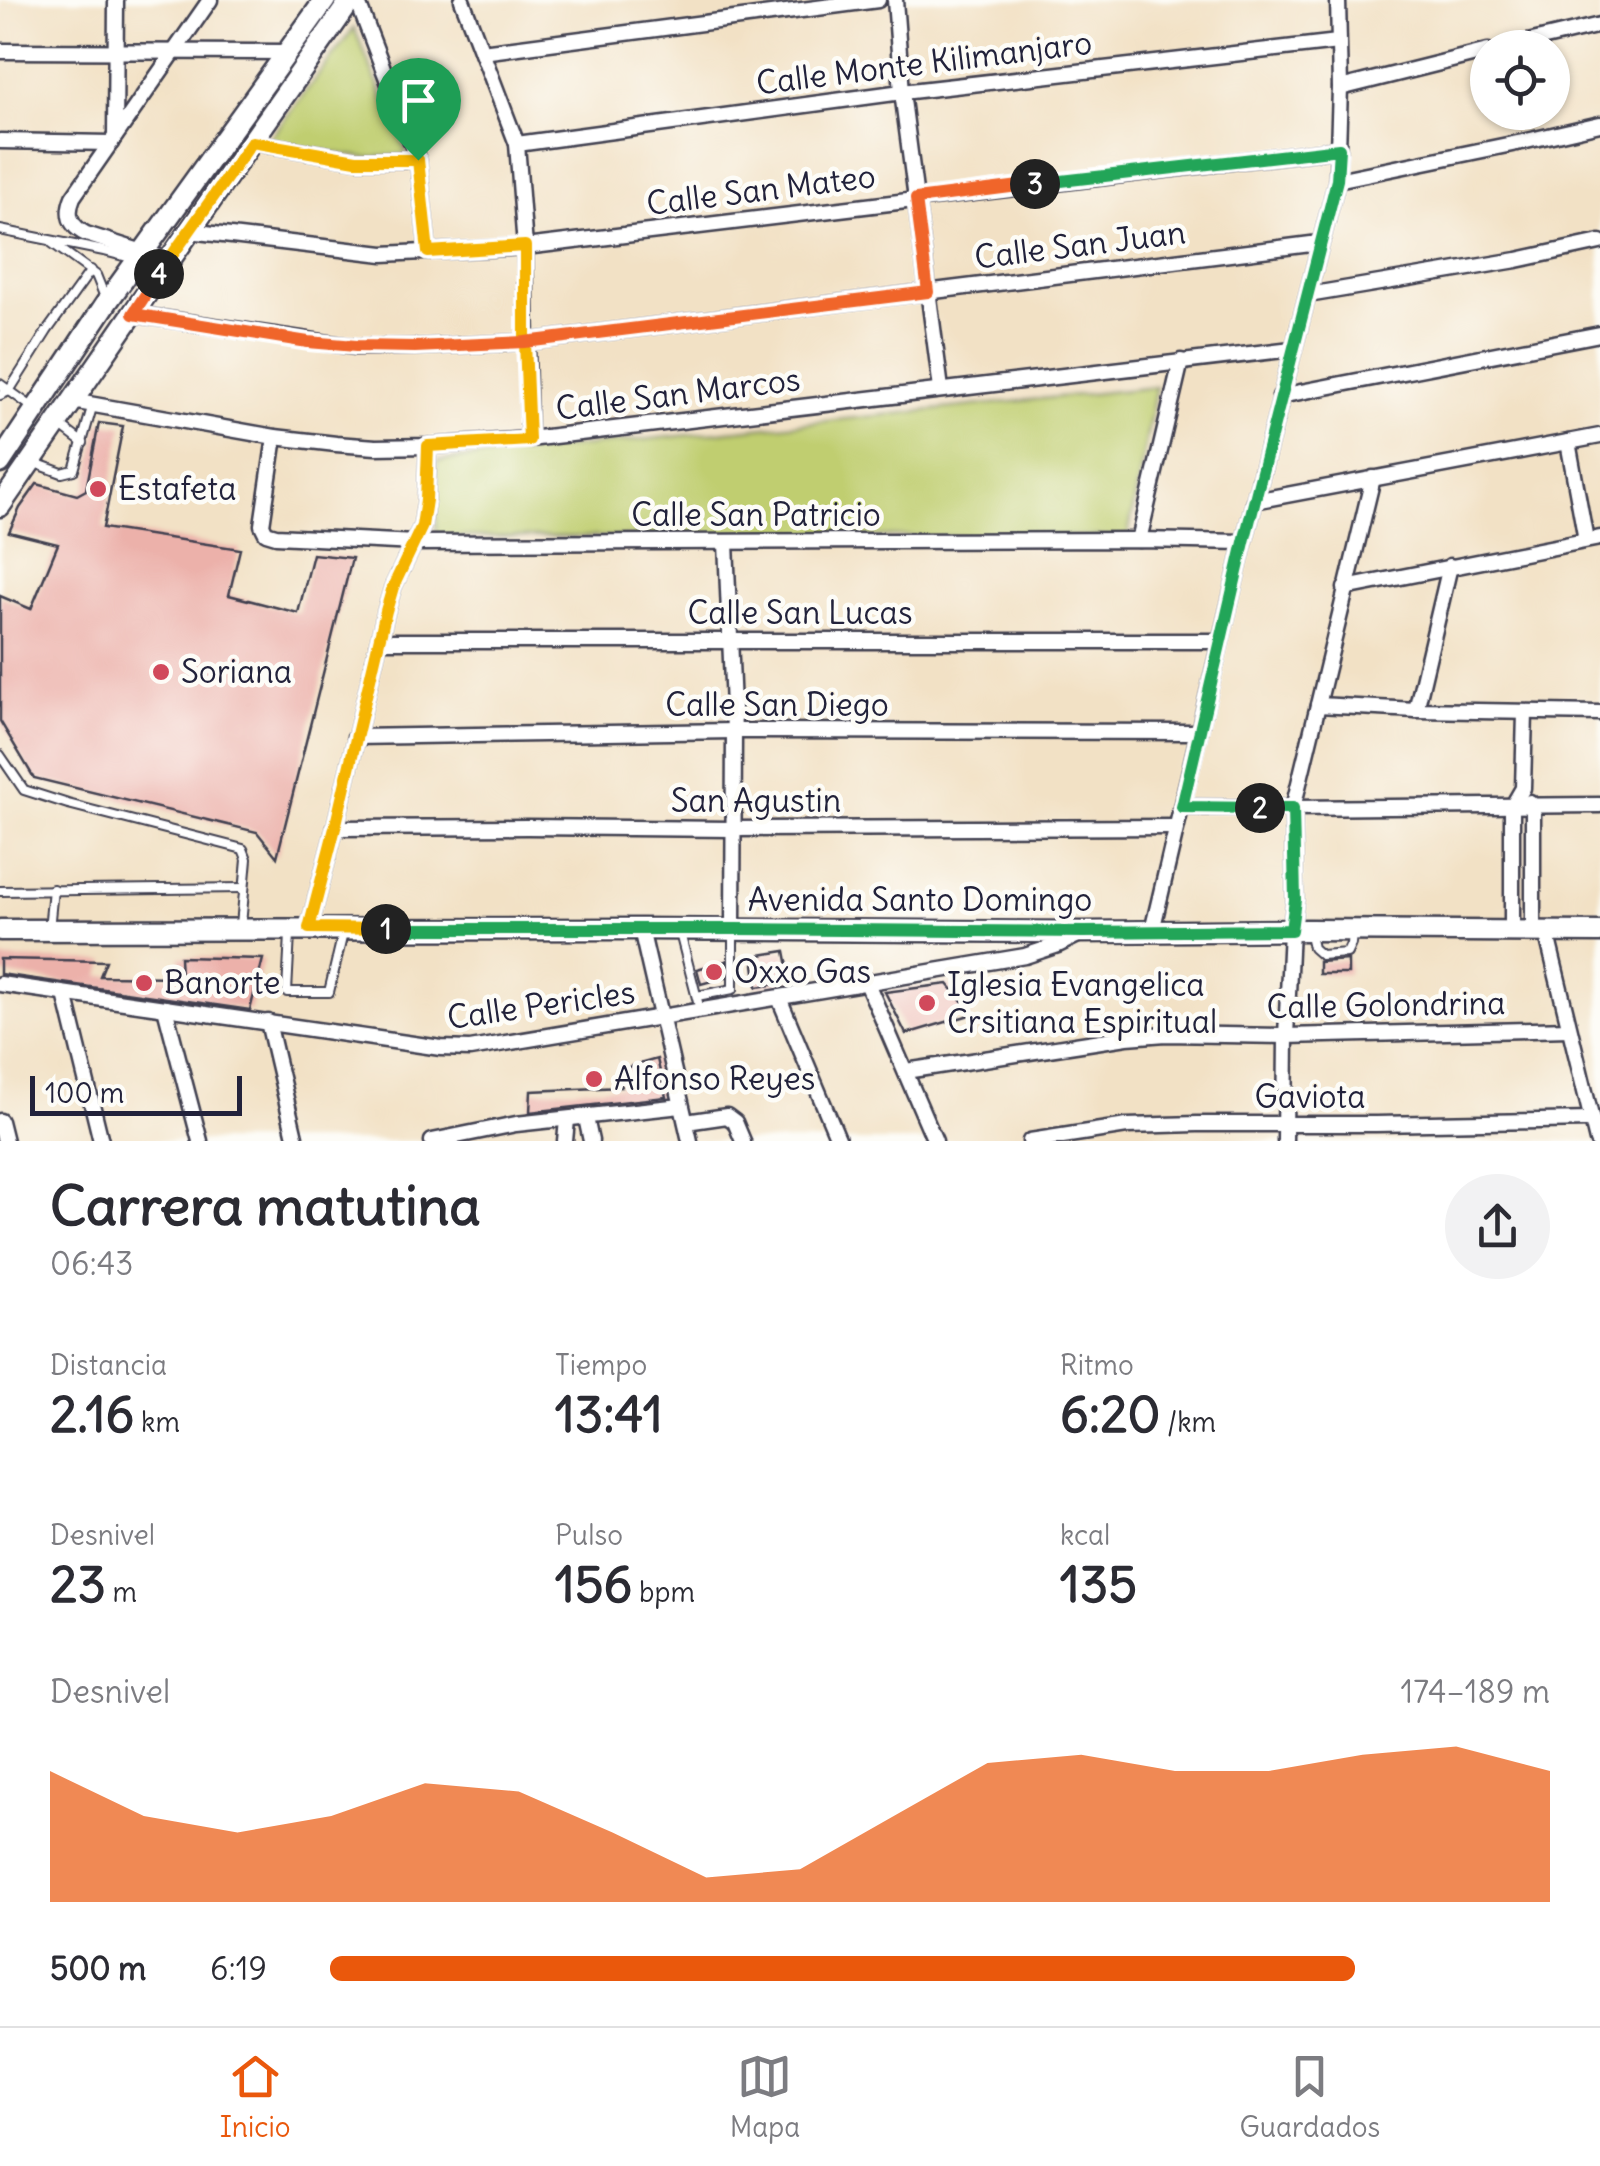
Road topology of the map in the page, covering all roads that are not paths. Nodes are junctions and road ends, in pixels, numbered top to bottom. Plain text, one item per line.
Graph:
1 (116, 0) edge
2 (210, 0) edge
3 (325, 0) edge
4 (354, 0) edge
5 (462, 0) edge
6 (878, 0) edge
7 (894, 0) edge
8 (1338, 0) edge
9 (1600, 25) edge
10 (1570, 32) edge
11 (1338, 42) junction
12 (0, 51) edge
13 (176, 51) junction
14 (116, 52) junction
15 (288, 52) junction
16 (482, 52) junction
17 (1470, 56) edge
18 (1340, 88) junction
19 (902, 92) junction
20 (1600, 124) edge
21 (112, 140) junction
22 (0, 141) edge
23 (252, 142) junction
24 (518, 144) junction
25 (1339, 149) junction
26 (418, 160) junction
27 (1337, 180) junction
28 (916, 199) junction
29 (0, 230) edge
30 (190, 231) junction
31 (48, 240) junction
32 (1600, 242) edge
33 (1319, 244) junction
34 (106, 246) junction
35 (525, 246) junction
36 (428, 252) junction
37 (140, 256) junction
38 (166, 263) junction
39 (90, 270) junction
40 (928, 292) junction
41 (1308, 296) junction
42 (107, 302) junction
43 (133, 314) junction
44 (1600, 334) edge
45 (525, 342) junction
46 (1292, 349) junction
47 (1181, 360) junction
48 (0, 384) edge
49 (940, 389) junction
50 (4, 393) edge
51 (1280, 396) junction
52 (82, 403) junction
53 (36, 409) junction
54 (57, 423) junction
55 (1600, 436) edge
56 (276, 437) junction
57 (529, 440) junction
58 (1568, 442) junction
59 (83, 443) junction
60 (428, 446) junction
61 (2, 454) edge
62 (30, 462) junction
63 (1373, 478) junction
64 (1254, 501) junction
65 (0, 506) edge
66 (1593, 539) edge
67 (1139, 540) junction
68 (1244, 542) junction
69 (415, 543) junction
70 (726, 544) junction
71 (1450, 566) junction
72 (1345, 588) junction
73 (379, 641) junction
74 (730, 641) junction
75 (1220, 641) junction
76 (1318, 705) junction
77 (1416, 710) junction
78 (1525, 713) junction
79 (1600, 713) edge
80 (734, 732) junction
81 (1198, 732) junction
82 (355, 737) junction
83 (0, 756) edge
84 (1523, 788) junction
85 (1600, 805) edge
86 (1182, 807) junction
87 (1512, 807) junction
88 (1533, 807) junction
89 (1293, 808) junction
90 (1176, 827) junction
91 (335, 828) junction
92 (733, 830) junction
93 (52, 888) junction
94 (244, 888) junction
95 (0, 890) edge
96 (300, 928) junction
97 (344, 928) junction
98 (641, 928) junction
99 (49, 929) junction
100 (679, 929) junction
101 (733, 929) junction
102 (0, 930) edge
103 (240, 930) junction
104 (1300, 930) junction
105 (1152, 931) junction
106 (1530, 931) junction
107 (1084, 932) junction
108 (1600, 932) edge
109 (868, 983) junction
110 (0, 984) edge
111 (65, 994) junction
112 (732, 997) junction
113 (779, 998) junction
114 (698, 1003) junction
115 (165, 1008) junction
116 (662, 1016) junction
117 (268, 1022) junction
118 (1569, 1029) junction
119 (1286, 1036) junction
120 (906, 1071) junction
121 (681, 1106) junction
122 (586, 1118) junction
123 (567, 1120) junction
124 (1592, 1120) junction
125 (0, 1121) edge
126 (686, 1122) junction
127 (1502, 1123) junction
128 (1197, 1124) junction
129 (1286, 1124) junction
130 (1376, 1124) junction
131 (472, 1137) edge
132 (5, 1141) edge
133 (101, 1141) edge
134 (200, 1141) edge
135 (296, 1141) edge
136 (432, 1141) edge
137 (566, 1141) edge
138 (591, 1141) edge
139 (690, 1141) edge
140 (743, 1141) edge
141 (838, 1141) edge
142 (935, 1141) edge
143 (1030, 1141) edge
144 (1197, 1141) edge
145 (1286, 1141) edge
146 (1376, 1141) edge
147 (1507, 1141) edge
148 (1597, 1141) edge

1 - 14 street
2 - 13 street
3 - 15 main road
4 - 23 main road
4 - 26 street
5 - 16 street
6 - 16 street
7 - 19 street
8 - 11 street
9 - 10 street
11 - 18 street
11 - 19 street, Calle Monte Kilimanjaro
12 - 14 street
13 - 14 street
13 - 15 street
13 - 21 street
14 - 21 street
15 - 37 main road
16 - 24 street
17 - 18 street
18 - 25 street
19 - 24 street, Calle Monte Kilimanjaro
19 - 28 street
20 - 27 street
21 - 22 street
21 - 34 street
23 - 26 street
23 - 30 main road
24 - 35 street
25 - 27 street
25 - 28 street, Calle San Mateo
26 - 36 street
27 - 33 street
28 - 35 street, Calle San Mateo
28 - 40 street
29 - 31 lane
30 - 36 street, Calle San Mateo
30 - 38 main road
31 - 34 lane
31 - 39 lane
32 - 41 street
33 - 40 street, Calle San Juan
33 - 41 street
34 - 37 street
35 - 36 street, Calle San Mateo
35 - 45 street
37 - 38 street
37 - 42 main road
38 - 43 main road
39 - 42 lane
39 - 50 lane
40 - 45 street, Calle San Juan
40 - 49 street
41 - 46 street
42 - 53 main road
43 - 45 street, Calle San Juan
43 - 52 main road
44 - 51 street
45 - 57 street
46 - 47 street, Calle San Marcos
46 - 51 street
47 - 49 street, Calle San Marcos
47 - 67 street
48 - 50 lane
49 - 57 street, Calle San Marcos
50 - 53 lane
51 - 64 street
52 - 54 main road
52 - 56 street, Calle San Marcos
52 - 59 lane
53 - 61 main road
54 - 59 lane
54 - 62 main road
55 - 58 street
56 - 60 street, Calle San Marcos
56 - 69 street, Calle San Patricio
57 - 60 street, Calle San Marcos
58 - 63 street
58 - 66 street
59 - 62 lane
60 - 69 street
62 - 65 main road
63 - 64 street
63 - 72 street
64 - 68 street
66 - 71 street
67 - 68 street, Calle San Patricio
67 - 70 street, Calle San Patricio
68 - 75 street
69 - 70 street, Calle San Patricio
69 - 73 street
70 - 74 street
71 - 72 street
71 - 77 street
72 - 76 street
73 - 74 street, Calle San Lucas
73 - 82 street
74 - 75 street, Calle San Lucas
74 - 80 street
75 - 81 street
76 - 77 street
76 - 89 street
77 - 78 street
78 - 79 street
78 - 84 street
80 - 81 street, Calle San Diego
80 - 82 street, Calle San Diego
80 - 92 street
81 - 86 street
82 - 91 street
83 - 94 lane
84 - 87 street
84 - 88 street
85 - 88 street
86 - 89 street
86 - 90 street
87 - 88 street
87 - 89 street
87 - 106 street
88 - 106 street
89 - 104 street
90 - 92 street, San Agustin
90 - 105 street
91 - 92 street, San Agustin
91 - 96 street
92 - 101 street
93 - 94 lane
93 - 95 lane
93 - 99 lane
94 - 103 lane
96 - 97 main road, Avenida Santo Domingo
96 - 97 lane
96 - 103 main road, Avenida Santo Domingo
97 - 98 main road, Avenida Santo Domingo
98 - 100 main road, Avenida Santo Domingo
98 - 116 street
99 - 102 main road, Avenida Santo Domingo
99 - 103 main road, Avenida Santo Domingo
100 - 101 main road, Avenida Santo Domingo
100 - 114 lane
101 - 107 main road, Avenida Santo Domingo
101 - 112 lane
104 - 105 main road, Avenida Santo Domingo
104 - 106 main road, Avenida Santo Domingo
104 - 119 street
105 - 107 main road, Avenida Santo Domingo
106 - 108 main road, Avenida Santo Domingo
106 - 118 street
107 - 109 street, Calle Pericles
109 - 113 street, Calle Pericles
109 - 120 street
110 - 111 street, Calle Pericles
111 - 115 street, Calle Pericles
111 - 133 street
112 - 113 street, Calle Pericles
112 - 114 street, Calle Pericles
113 - 141 street
114 - 116 street, Calle Pericles
115 - 117 street, Calle Pericles
115 - 134 street
116 - 117 street, Calle Pericles
116 - 121 street
117 - 135 street
118 - 119 street, Calle Golondrina
118 - 124 street
119 - 120 street, Calle Golondrina
119 - 129 street
120 - 142 street
121 - 122 street
121 - 126 street
122 - 123 street
122 - 138 street
123 - 131 street
123 - 137 street
124 - 127 street, Gaviota
124 - 148 street
125 - 132 street
126 - 139 street
126 - 140 street
127 - 130 street, Gaviota
127 - 147 street
128 - 129 street, Gaviota
128 - 143 street, Gaviota
128 - 144 street
129 - 130 street, Gaviota
129 - 145 street
130 - 146 street
131 - 136 street

